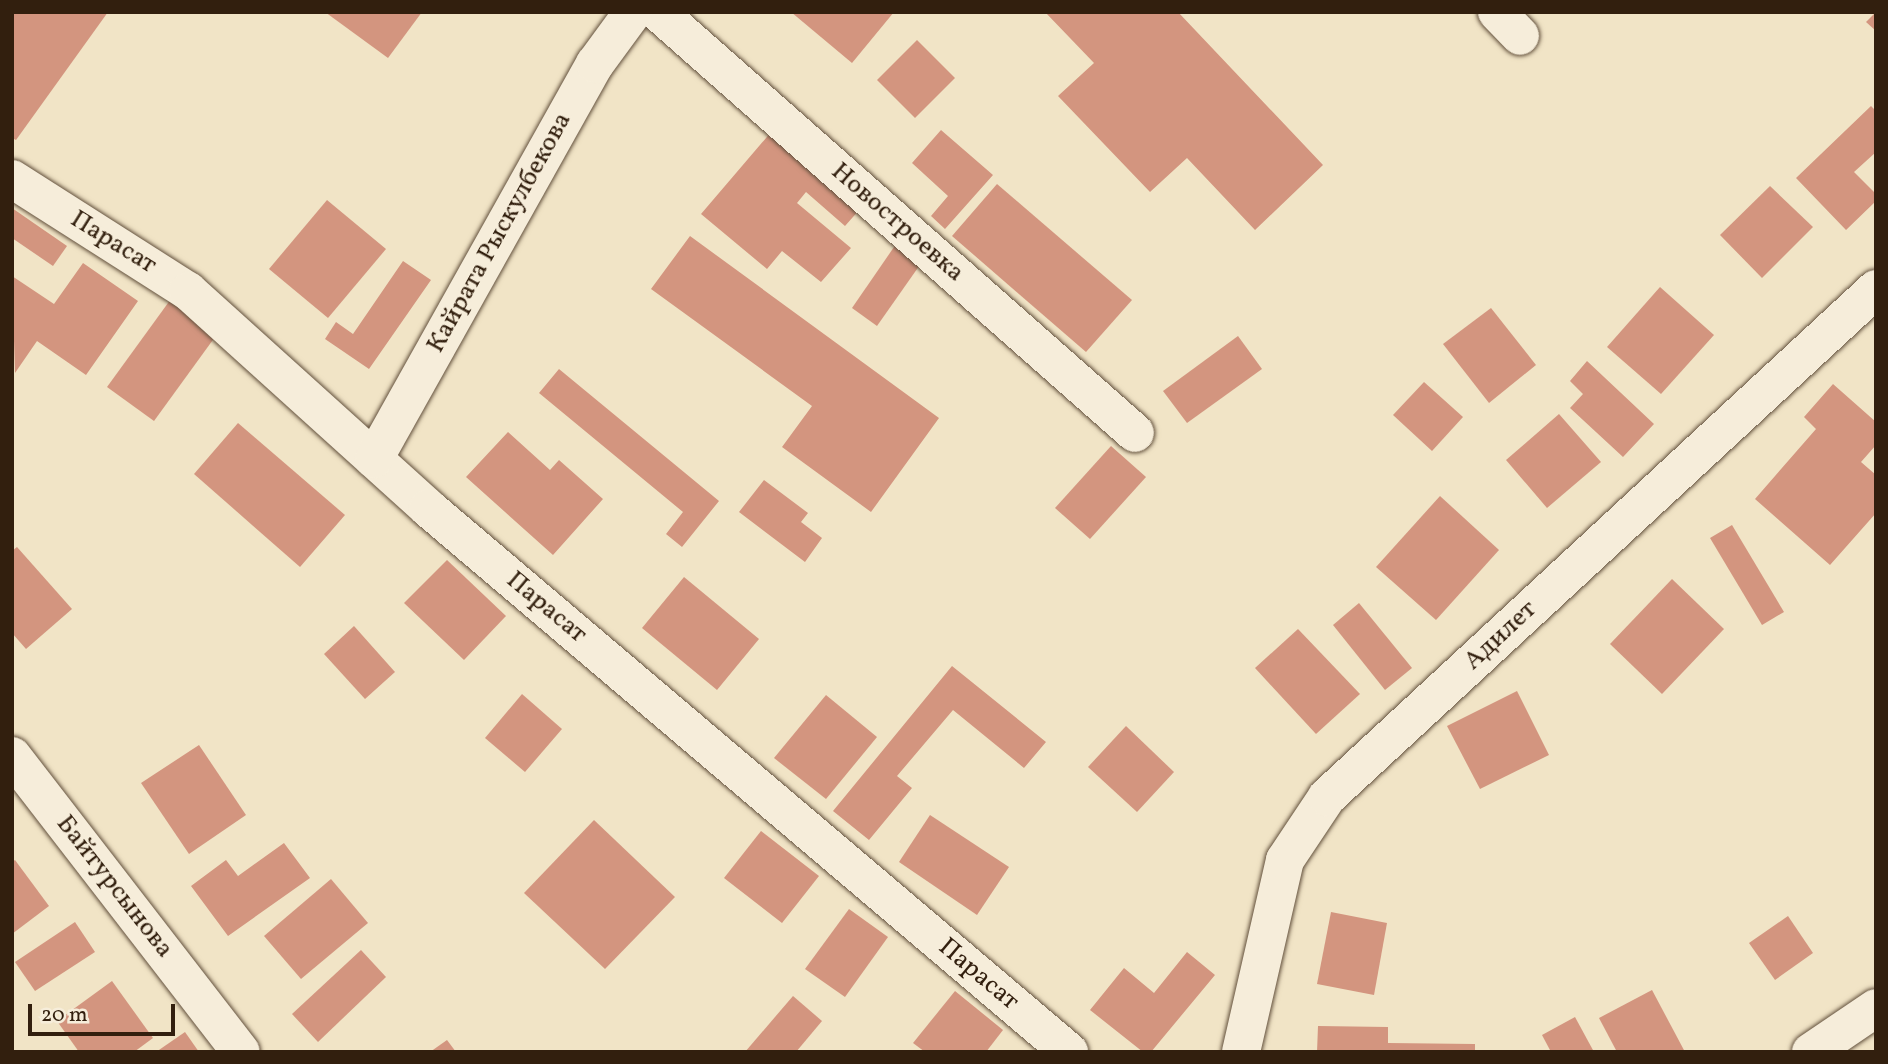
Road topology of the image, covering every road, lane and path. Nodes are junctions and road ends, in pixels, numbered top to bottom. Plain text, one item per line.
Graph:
1 (633, 12) edge
2 (658, 12) edge
3 (12, 179) edge
4 (1876, 289) edge
5 (1135, 433) dead end
6 (374, 459) junction
7 (12, 756) edge
8 (1876, 1008) edge
9 (241, 1052) edge
10 (1069, 1052) edge
11 (1241, 1052) edge
12 (1811, 1052) edge

1 - 6 street, Кайрата Рыскулбекова
2 - 5 street, Новостроевка
3 - 6 street, Парасат
4 - 11 street, Адилет
6 - 10 street, Парасат
7 - 9 street, Байтурсынова
8 - 12 street

